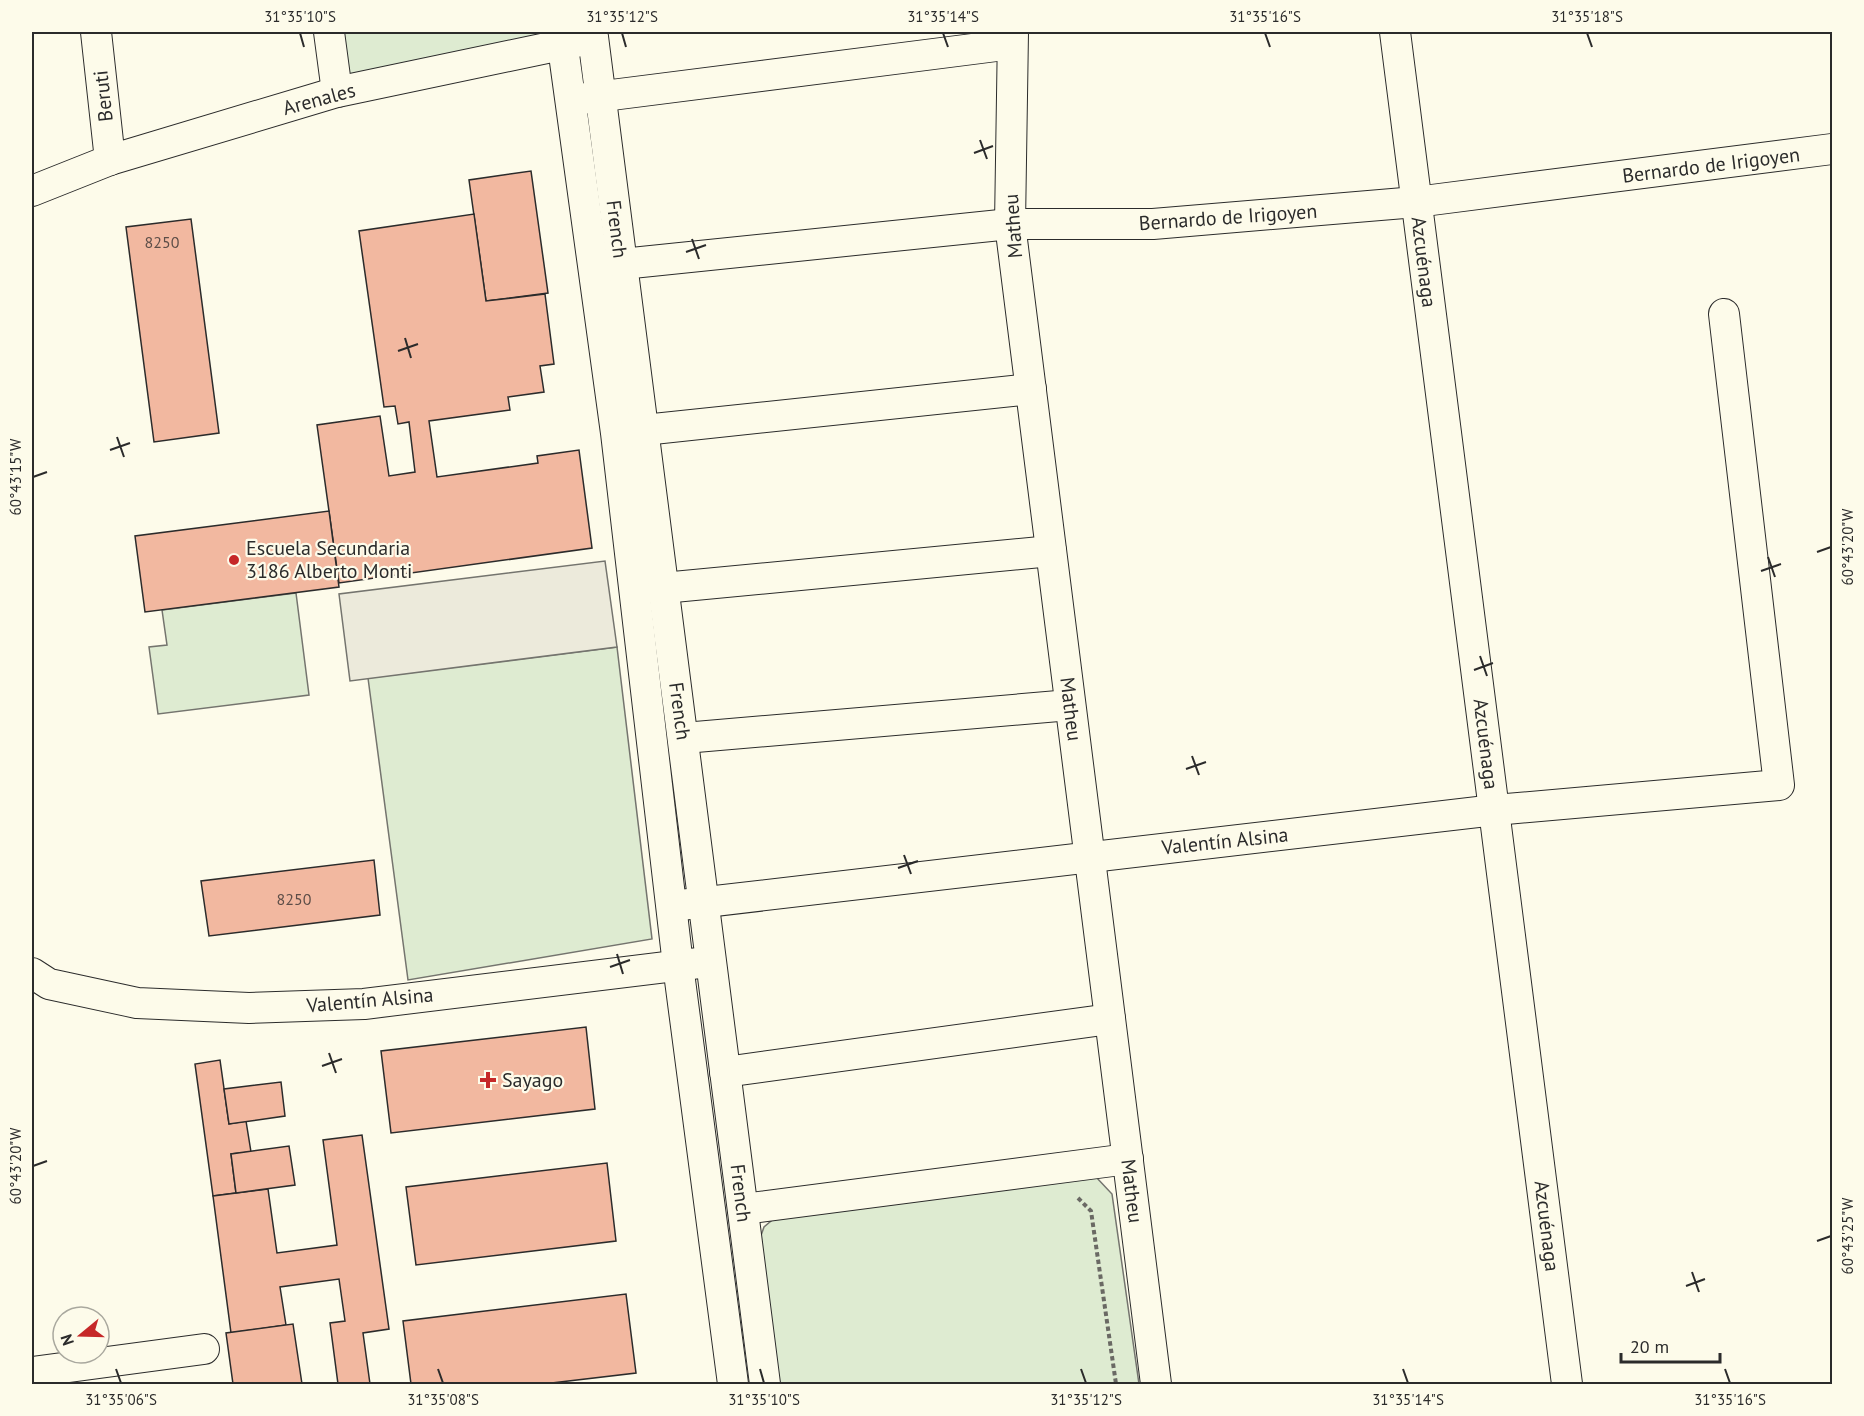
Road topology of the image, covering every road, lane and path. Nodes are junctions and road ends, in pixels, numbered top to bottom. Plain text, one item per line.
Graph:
1 (96, 32) edge
2 (329, 32) edge
3 (1395, 32) edge
4 (603, 34) edge
5 (1012, 38) edge
6 (563, 47) junction
7 (337, 92) junction
8 (600, 97) junction
9 (571, 100) junction
10 (1833, 149) edge
11 (110, 160) junction
12 (32, 191) edge
13 (1416, 202) junction
14 (1010, 224) junction
15 (622, 264) junction
16 (1724, 314) dead end
17 (1031, 389) junction
18 (630, 432) junction
19 (1051, 551) junction
20 (663, 588) junction
21 (1071, 705) junction
22 (684, 738) junction
23 (1495, 810) junction
24 (1089, 856) junction
25 (704, 902) junction
26 (672, 906) junction
27 (711, 962) junction
28 (678, 965) junction
29 (32, 974) edge
30 (1110, 1018) junction
31 (725, 1072) junction
32 (1128, 1159) junction
33 (1070, 1195) dead end
34 (743, 1209) junction
35 (204, 1349) dead end
36 (32, 1365) edge
37 (733, 1384) edge
38 (765, 1384) edge
39 (1116, 1384) edge
40 (1156, 1384) edge
41 (1568, 1384) edge

1 - 11 street, Beruti
2 - 7 street
3 - 13 street, Azcuénaga
4 - 6 street, Arenales
4 - 8 street, French
5 - 8 street
5 - 14 street, Matheu
6 - 7 street, Arenales
6 - 9 street, French
7 - 11 street, Arenales
8 - 9 street
8 - 15 street, French
9 - 18 street, French
10 - 13 street, Bernardo de Irigoyen
11 - 12 street, Arenales
13 - 14 street, Bernardo de Irigoyen
13 - 23 street, Azcuénaga
14 - 15 street, Bernardo de Irigoyen
14 - 17 street, Matheu
15 - 18 street, French
16 - 23 street, Valentín Alsina
17 - 18 street
17 - 19 street, Matheu
18 - 20 street, French
18 - 26 street, French
19 - 20 street
19 - 21 street, Matheu
20 - 22 street, French
21 - 22 street
21 - 24 street, Matheu
22 - 25 street, French
23 - 24 street, Valentín Alsina
23 - 41 street, Azcuénaga
24 - 25 street, Valentín Alsina
24 - 30 street, Matheu
25 - 26 street, Valentín Alsina
25 - 27 street, French
26 - 28 street, French
27 - 28 street, Valentín Alsina
27 - 31 street, French
28 - 29 street, Valentín Alsina
28 - 37 street, French
30 - 31 street
30 - 32 street, Matheu
31 - 34 street, French
32 - 34 street
32 - 40 street, Matheu
33 - 39 path
34 - 38 street, French
35 - 36 street

